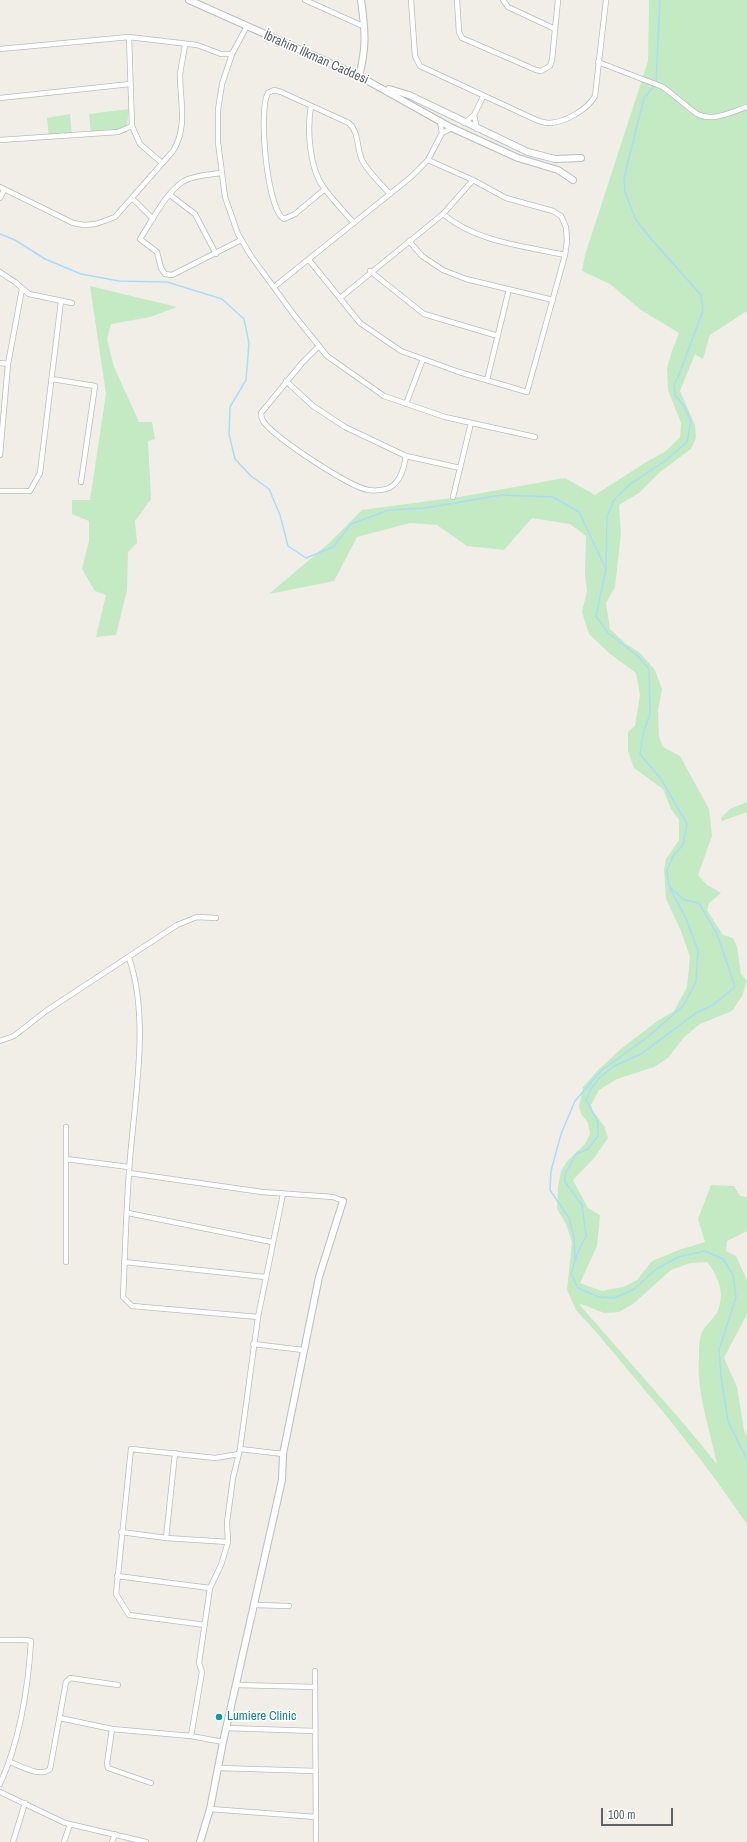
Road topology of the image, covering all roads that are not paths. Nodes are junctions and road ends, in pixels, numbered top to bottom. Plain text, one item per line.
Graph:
1 (189, 0) edge
2 (305, 0) edge
3 (361, 0) edge
4 (410, 0) edge
5 (457, 0) edge
6 (503, 0) edge
7 (558, 0) edge
8 (606, 0) edge
9 (316, 2) edge
10 (246, 26) junction
11 (365, 27) junction
12 (556, 29) junction
13 (129, 37) junction
14 (185, 44) junction
15 (0, 49) edge
16 (232, 54) junction
17 (598, 62) junction
18 (359, 76) junction
19 (130, 84) junction
20 (378, 86) junction
21 (483, 97) junction
22 (0, 98) edge
23 (311, 106) junction
24 (747, 107) edge
25 (474, 115) junction
26 (440, 122) junction
27 (464, 123) junction
28 (132, 126) junction
29 (452, 128) junction
30 (477, 129) junction
31 (442, 133) junction
32 (0, 140) edge
33 (581, 158) dead end
34 (428, 160) junction
35 (162, 164) junction
36 (221, 173) junction
37 (472, 180) junction
38 (573, 180) dead end
39 (2, 189) edge
40 (325, 189) junction
41 (390, 194) junction
42 (170, 195) junction
43 (0, 198) edge
44 (132, 198) junction
45 (443, 214) junction
46 (153, 219) junction
47 (354, 223) junction
48 (241, 240) junction
49 (409, 241) junction
50 (216, 254) junction
51 (565, 255) junction
52 (309, 260) junction
53 (0, 272) edge
54 (370, 272) junction
55 (274, 287) junction
56 (22, 289) junction
57 (509, 289) junction
58 (340, 298) junction
59 (554, 300) junction
60 (61, 301) junction
61 (72, 303) dead end
62 (498, 336) junction
63 (319, 346) junction
64 (423, 359) junction
65 (0, 363) edge
66 (8, 364) junction
67 (52, 379) junction
68 (487, 380) junction
69 (286, 381) junction
70 (406, 404) junction
71 (471, 423) junction
72 (535, 437) dead end
73 (0, 455) edge
74 (406, 456) junction
75 (460, 468) junction
76 (81, 482) dead end
77 (0, 491) edge
78 (453, 497) dead end
79 (216, 918) dead end
80 (129, 958) junction
81 (0, 1040) edge
82 (66, 1128) dead end
83 (66, 1159) junction
84 (129, 1167) junction
85 (129, 1173) junction
86 (283, 1194) junction
87 (343, 1201) joint
88 (128, 1213) junction
89 (272, 1242) junction
90 (66, 1262) dead end
91 (124, 1262) junction
92 (265, 1276) junction
93 (258, 1317) junction
94 (253, 1344) junction
95 (304, 1350) junction
96 (240, 1452) junction
97 (175, 1453) junction
98 (283, 1454) junction
99 (121, 1532) junction
100 (166, 1538) junction
101 (228, 1542) junction
102 (117, 1576) junction
103 (210, 1588) junction
104 (254, 1605) junction
105 (289, 1606) dead end
106 (205, 1625) junction
107 (0, 1640) edge
108 (315, 1671) dead end
109 (118, 1685) dead end
110 (236, 1685) junction
111 (315, 1687) junction
112 (60, 1718) junction
113 (226, 1728) junction
114 (112, 1729) junction
115 (315, 1731) junction
116 (191, 1736) junction
117 (223, 1742) junction
118 (10, 1762) junction
119 (218, 1768) junction
120 (316, 1771) junction
121 (143, 1781) junction
122 (151, 1783) dead end
123 (0, 1784) edge
124 (142, 1787) dead end
125 (0, 1792) edge
126 (25, 1803) junction
127 (210, 1809) junction
128 (316, 1817) junction
129 (70, 1824) junction
130 (115, 1834) junction
131 (13, 1842) edge
132 (64, 1842) edge
133 (112, 1842) edge
134 (146, 1842) edge
135 (200, 1842) edge
136 (316, 1842) edge

1 - 10 street, İbrahim İlkman Caddesi
2 - 9 street
3 - 11 street
4 - 21 street
5 - 12 street
6 - 12 street
7 - 12 street
8 - 17 street
9 - 11 street
10 - 16 street
10 - 18 street, İbrahim İlkman Caddesi
11 - 18 street
13 - 14 street
13 - 15 street
13 - 19 street
14 - 16 street
14 - 35 street
16 - 36 street
17 - 21 street
17 - 24 street
18 - 20 street, İbrahim İlkman Caddesi
19 - 22 street
19 - 28 street
20 - 26 street, İbrahim İlkman Caddesi
20 - 27 street
21 - 25 street
23 - 40 street
23 - 40 street
23 - 41 street
25 - 27 street
25 - 30 street
26 - 29 street, İbrahim İlkman Caddesi
26 - 31 street
27 - 30 street
28 - 32 street
28 - 35 street
29 - 31 street
29 - 38 street, İbrahim İlkman Caddesi
30 - 33 street
31 - 34 street
34 - 37 street
34 - 41 street
35 - 44 street
36 - 42 street
36 - 48 street
37 - 45 street
37 - 51 street
39 - 43 street
39 - 44 street
40 - 47 street
41 - 47 street
42 - 46 street
42 - 50 street
44 - 46 street
45 - 49 street
45 - 51 street
46 - 50 street
47 - 52 street
48 - 50 street
48 - 55 street
49 - 54 street
49 - 57 street
51 - 59 street
52 - 55 street
52 - 58 street
53 - 56 street
54 - 58 street
54 - 62 street
55 - 63 street
56 - 60 street
56 - 66 street
57 - 59 street
57 - 62 street
58 - 64 street
59 - 68 street
60 - 61 street
60 - 67 street
62 - 68 street
63 - 69 street
63 - 70 street
64 - 68 street
64 - 70 street
65 - 66 street
66 - 73 street
67 - 76 street
67 - 77 street
69 - 74 street
69 - 74 street
70 - 71 street
71 - 72 street
71 - 75 street
74 - 75 street
75 - 78 street
79 - 80 street
80 - 81 street
80 - 84 street
82 - 83 street
83 - 84 street
83 - 90 street
84 - 85 street
85 - 86 street
85 - 88 street
86 - 87 street
86 - 89 street
87 - 95 street
88 - 89 street
88 - 91 street
89 - 92 street
91 - 92 street
91 - 93 street
92 - 93 street
93 - 94 street
94 - 95 street
94 - 96 street
95 - 98 street
96 - 97 street
96 - 98 street
96 - 101 street
97 - 99 street
97 - 100 street
98 - 104 street
99 - 100 street
99 - 102 street
100 - 101 street
101 - 103 street
102 - 103 street
102 - 106 street
103 - 106 street
104 - 105 street
104 - 110 street
106 - 116 street
107 - 118 street
108 - 111 street
109 - 112 street
110 - 111 street
110 - 113 street
111 - 115 street
112 - 114 street
112 - 118 street
113 - 115 street
113 - 117 street
114 - 116 street
114 - 121 street
115 - 120 street
116 - 117 street
117 - 119 street
118 - 123 street
119 - 120 street
119 - 127 street
120 - 128 street
121 - 122 street
121 - 124 street
125 - 126 street
126 - 129 street
126 - 131 street
127 - 128 street
127 - 135 street
128 - 136 street
129 - 130 street
129 - 132 street
130 - 133 street
130 - 134 street

